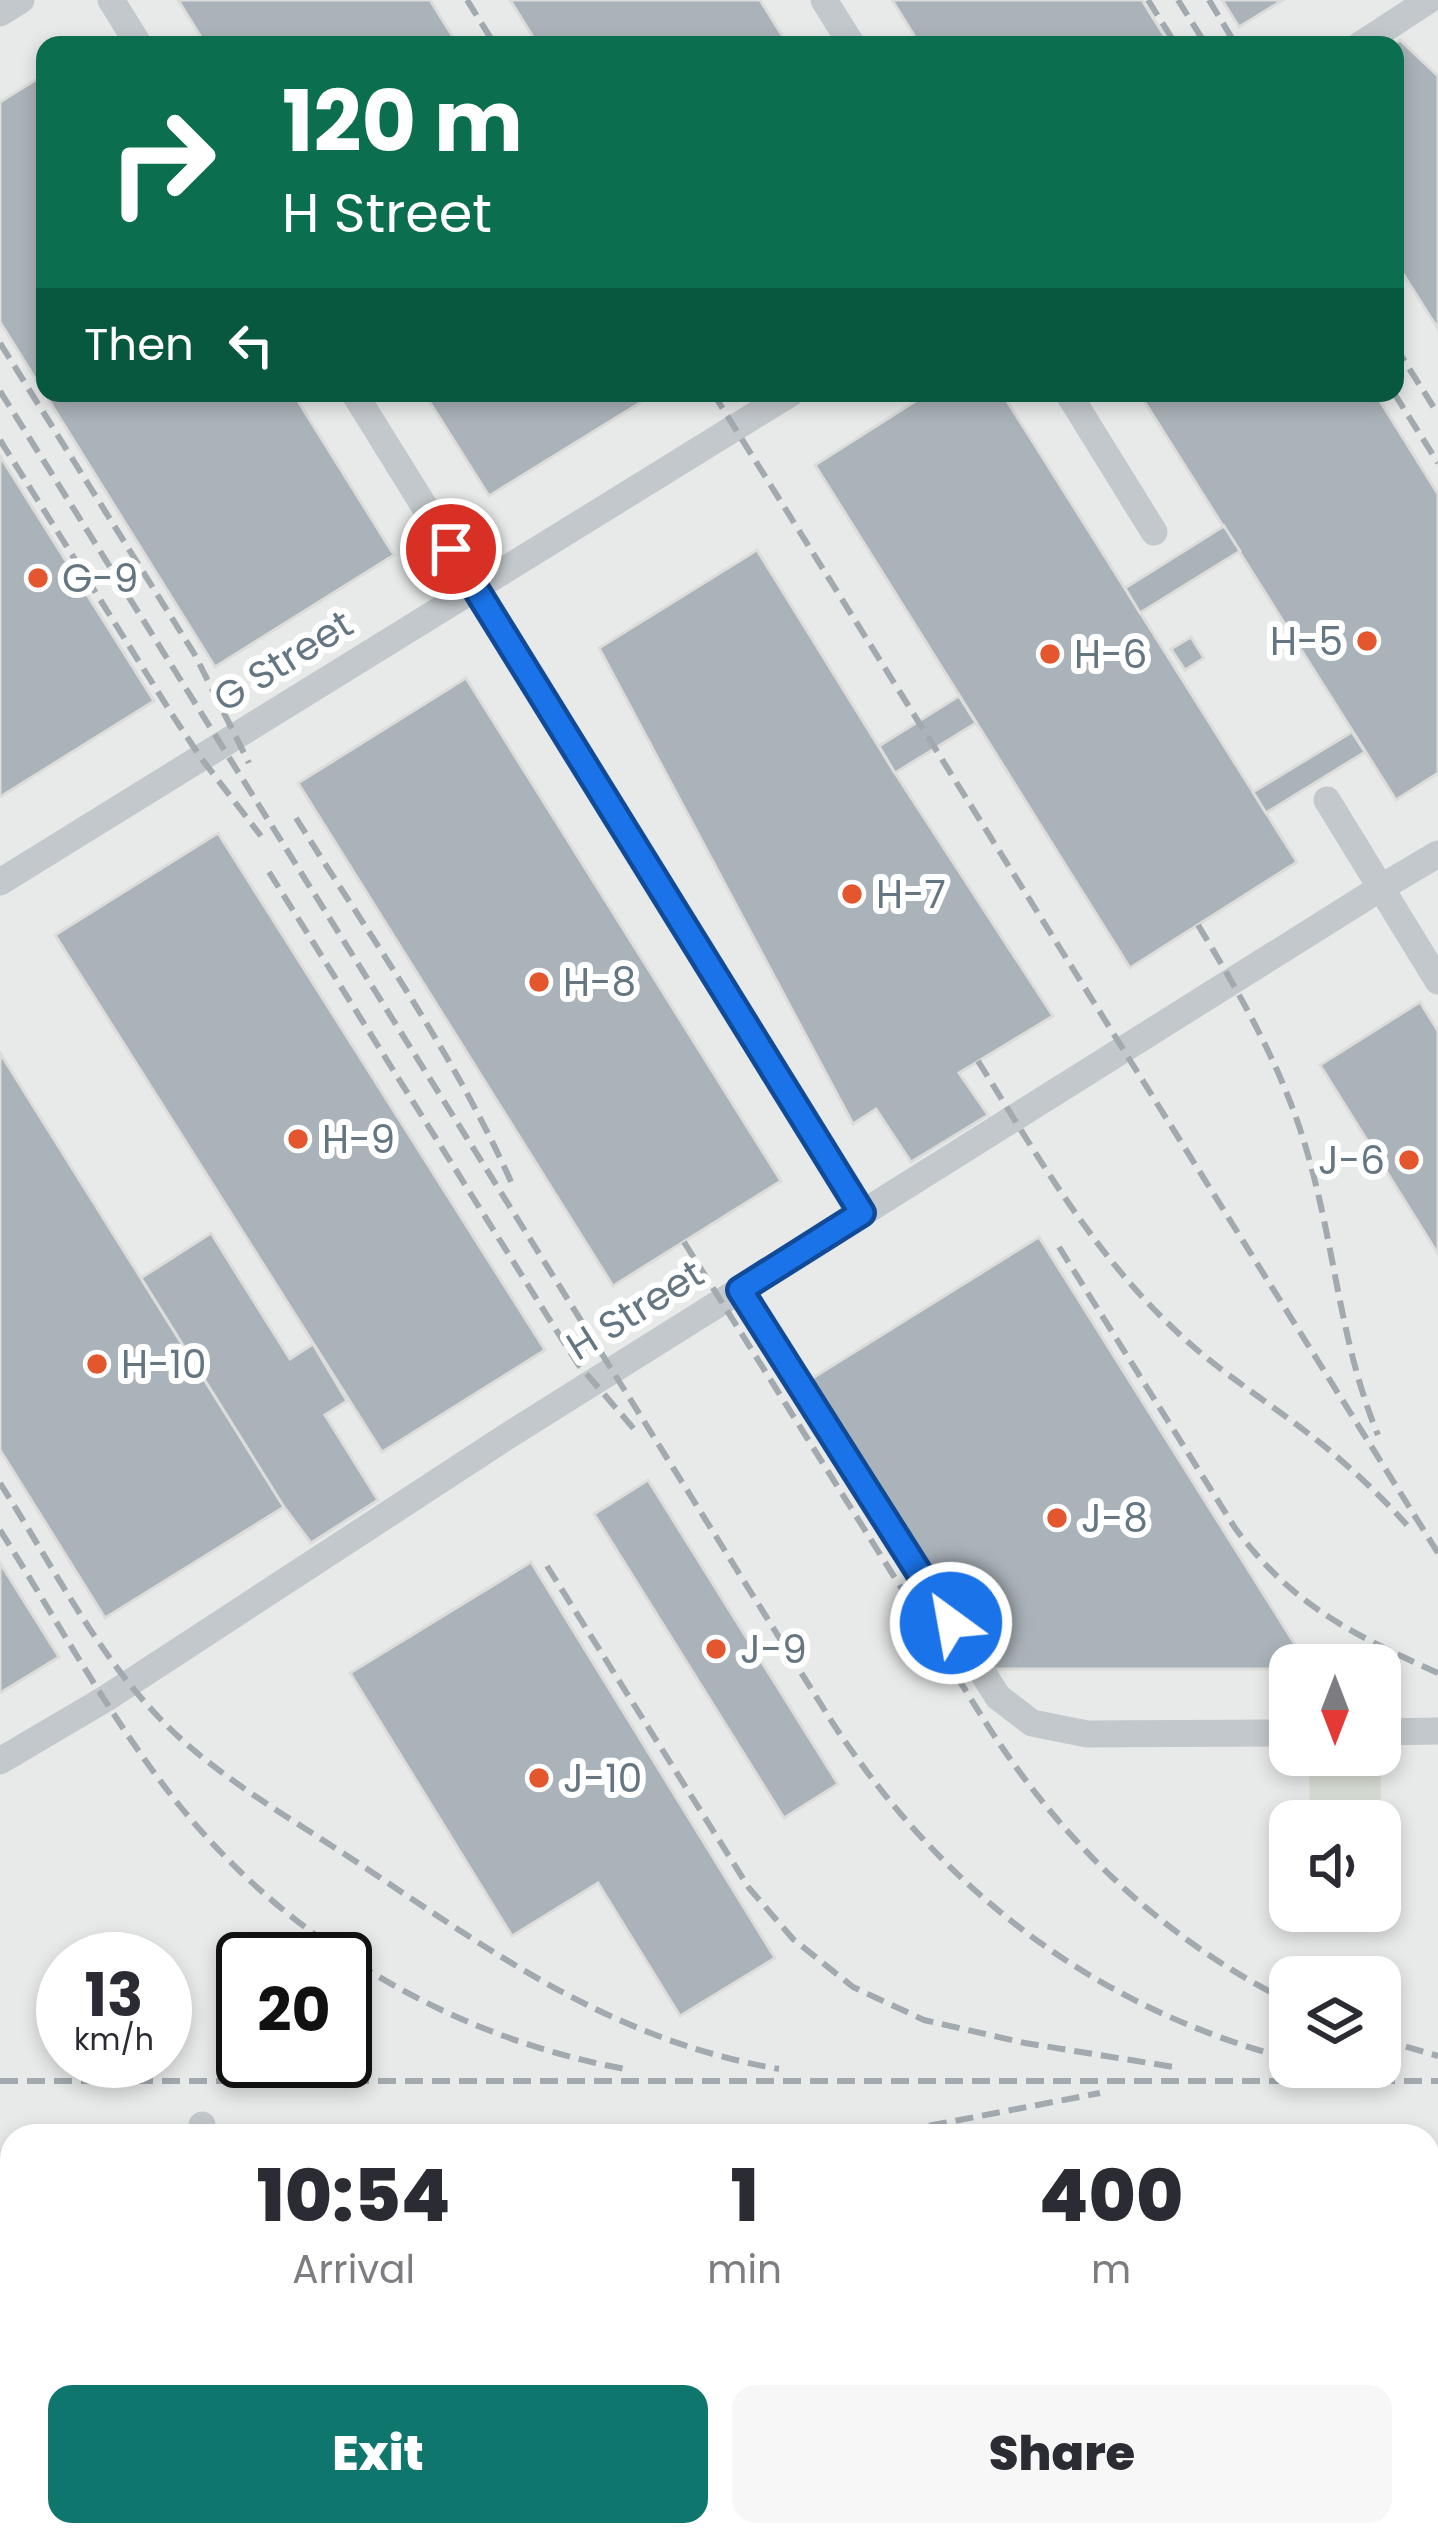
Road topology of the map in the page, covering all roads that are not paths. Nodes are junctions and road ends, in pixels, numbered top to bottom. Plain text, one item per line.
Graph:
1 (20, 0) edge
2 (111, 0) edge
3 (824, 0) edge
4 (1430, 0) edge
5 (0, 13) edge
6 (133, 36) edge
7 (846, 36) edge
8 (1374, 36) edge
9 (360, 402) edge
10 (776, 402) edge
11 (1074, 402) edge
12 (1154, 532) dead end
13 (475, 589) junction
14 (1327, 800) dead end
15 (1438, 854) edge
16 (0, 882) edge
17 (1382, 887) junction
18 (1438, 981) edge
19 (862, 1213) junction
20 (740, 1290) junction
21 (1438, 1731) edge
22 (1269, 1732) edge
23 (1401, 1732) edge
24 (0, 1761) edge

1 - 5 lane
2 - 6 lane
3 - 7 lane
4 - 8 lane
9 - 13 lane
10 - 13 lane, G Street
11 - 12 lane
13 - 16 lane, G Street
13 - 19 lane
14 - 17 lane
15 - 17 lane, H Street
17 - 18 lane
17 - 19 lane, H Street
19 - 20 lane, H Street
20 - 22 lane
20 - 24 lane, H Street
21 - 23 lane

